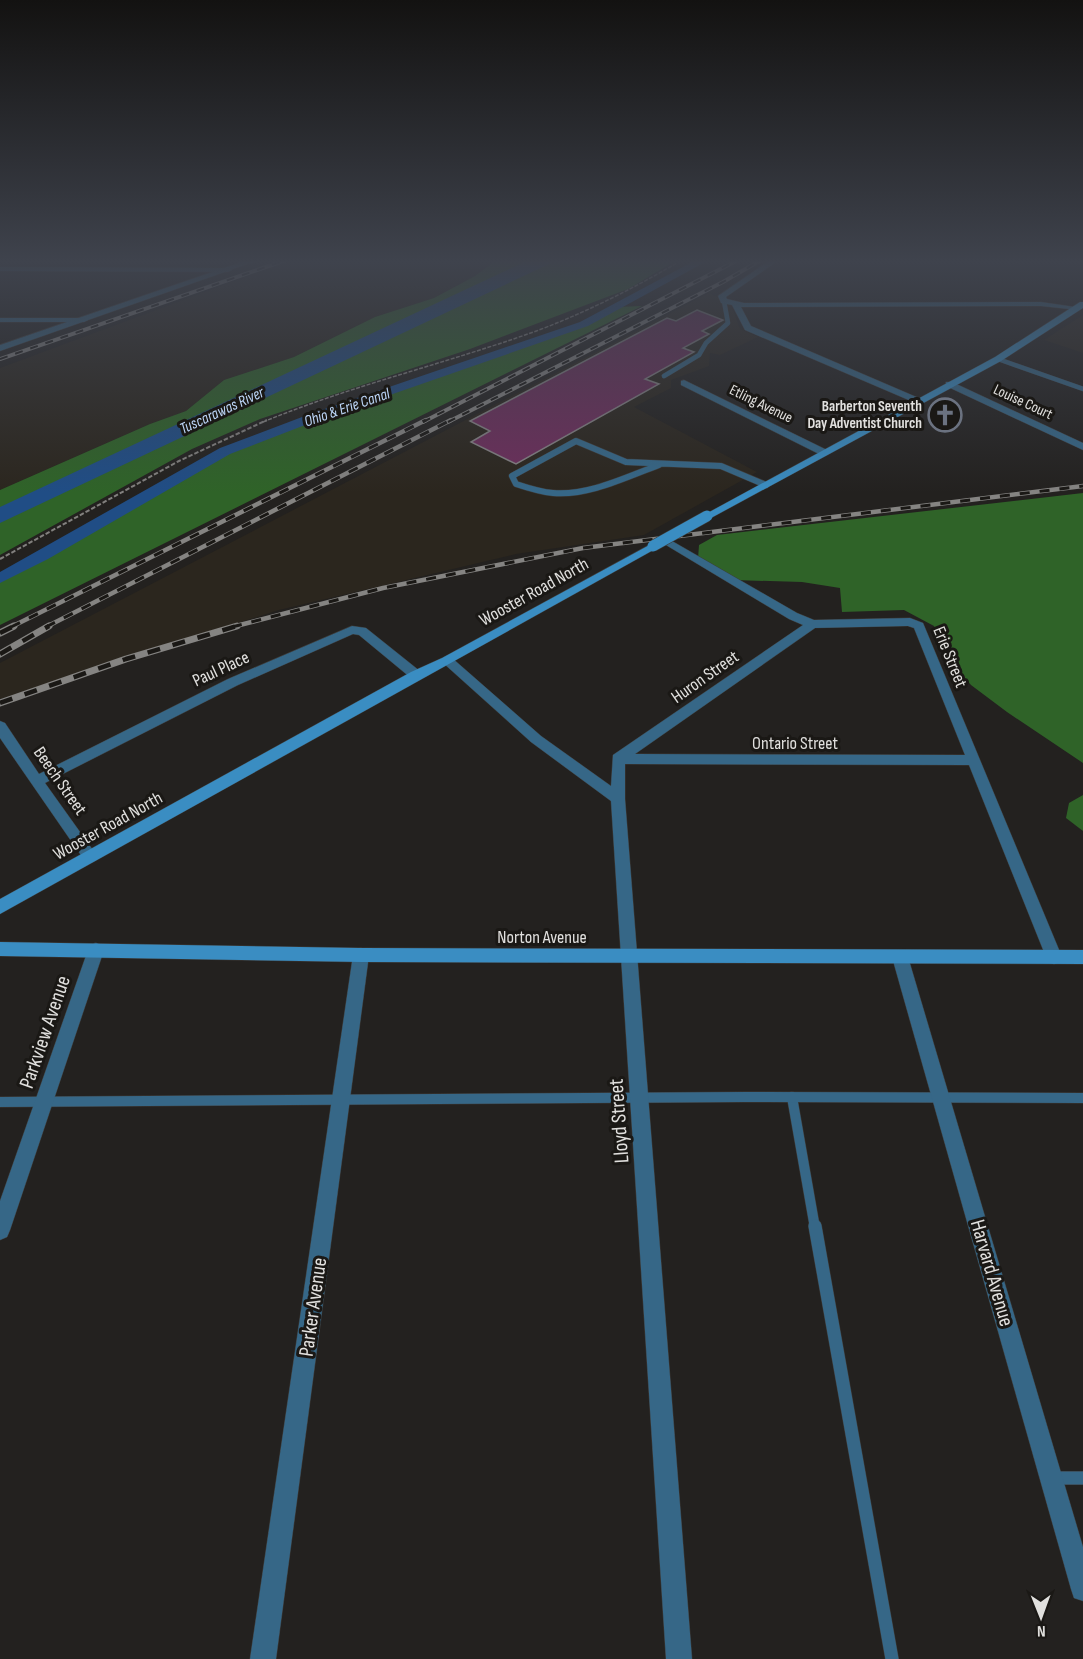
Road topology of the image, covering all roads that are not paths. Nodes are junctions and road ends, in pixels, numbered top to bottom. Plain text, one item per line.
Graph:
1 (32, 337) edge
2 (712, 337) edge
3 (770, 337) edge
4 (1034, 337) edge
5 (0, 348) edge
6 (998, 359) junction
7 (664, 376) dead end
8 (684, 383) dead end
9 (949, 384) junction
10 (1083, 389) edge
11 (918, 401) junction
12 (1083, 447) edge
13 (825, 453) junction
14 (659, 465) junction
15 (766, 485) junction
16 (663, 544) junction
17 (812, 624) junction
18 (447, 661) junction
19 (416, 675) junction
20 (0, 726) edge
21 (618, 759) junction
22 (972, 760) junction
23 (37, 781) junction
24 (618, 799) junction
25 (90, 857) junction
26 (0, 907) edge
27 (0, 949) edge
28 (96, 951) junction
29 (361, 955) junction
30 (628, 957) junction
31 (900, 957) junction
32 (1054, 957) junction
33 (1083, 957) edge
34 (792, 1097) junction
35 (1083, 1098) edge
36 (640, 1099) junction
37 (942, 1099) junction
38 (342, 1100) junction
39 (0, 1102) edge
40 (45, 1102) junction
41 (0, 1230) edge
42 (1051, 1478) junction
43 (1083, 1478) edge
44 (1083, 1589) edge
45 (263, 1659) edge
46 (679, 1659) edge
47 (892, 1659) edge

1 - 5 street
2 - 7 lane
3 - 11 street
4 - 6 main road, Wooster Road North
6 - 9 main road, Wooster Road North
6 - 10 lane
8 - 13 street, Etling Avenue
9 - 11 main road, Wooster Road North
9 - 12 street, Louise Court
11 - 13 main road, Wooster Road North
13 - 15 main road, Wooster Road North
14 - 14 lane
14 - 15 lane
15 - 16 main road, Wooster Road North, bridge
16 - 17 street, Erie Street
16 - 18 main road, Wooster Road North
17 - 21 street, Huron Street
17 - 22 street, Erie Street
18 - 19 main road, Wooster Road North
18 - 24 street
19 - 23 street, Paul Place
19 - 25 main road, Wooster Road North
20 - 23 street, Beech Street
21 - 22 street, Ontario Street
21 - 24 street, Lloyd Street
22 - 32 street, Erie Street
23 - 25 street, Beech Street
24 - 30 street, Lloyd Street
25 - 26 main road, Wooster Road North
27 - 28 main road, Norton Avenue
28 - 29 main road, Norton Avenue
28 - 40 street, Parkview Avenue
29 - 30 main road, Norton Avenue
29 - 38 street, Parker Avenue
30 - 31 main road, Norton Avenue
30 - 36 street, Lloyd Street
31 - 32 main road, Norton Avenue
31 - 37 street, Harvard Avenue
32 - 33 main road, Norton Avenue
34 - 36 lane
34 - 37 lane
34 - 47 lane
35 - 37 lane
36 - 38 lane
36 - 46 street, Lloyd Street
37 - 42 street, Harvard Avenue
38 - 40 lane
38 - 45 street, Parker Avenue
39 - 40 lane
40 - 41 street, Parkview Avenue
42 - 43 lane
42 - 44 street, Harvard Avenue

